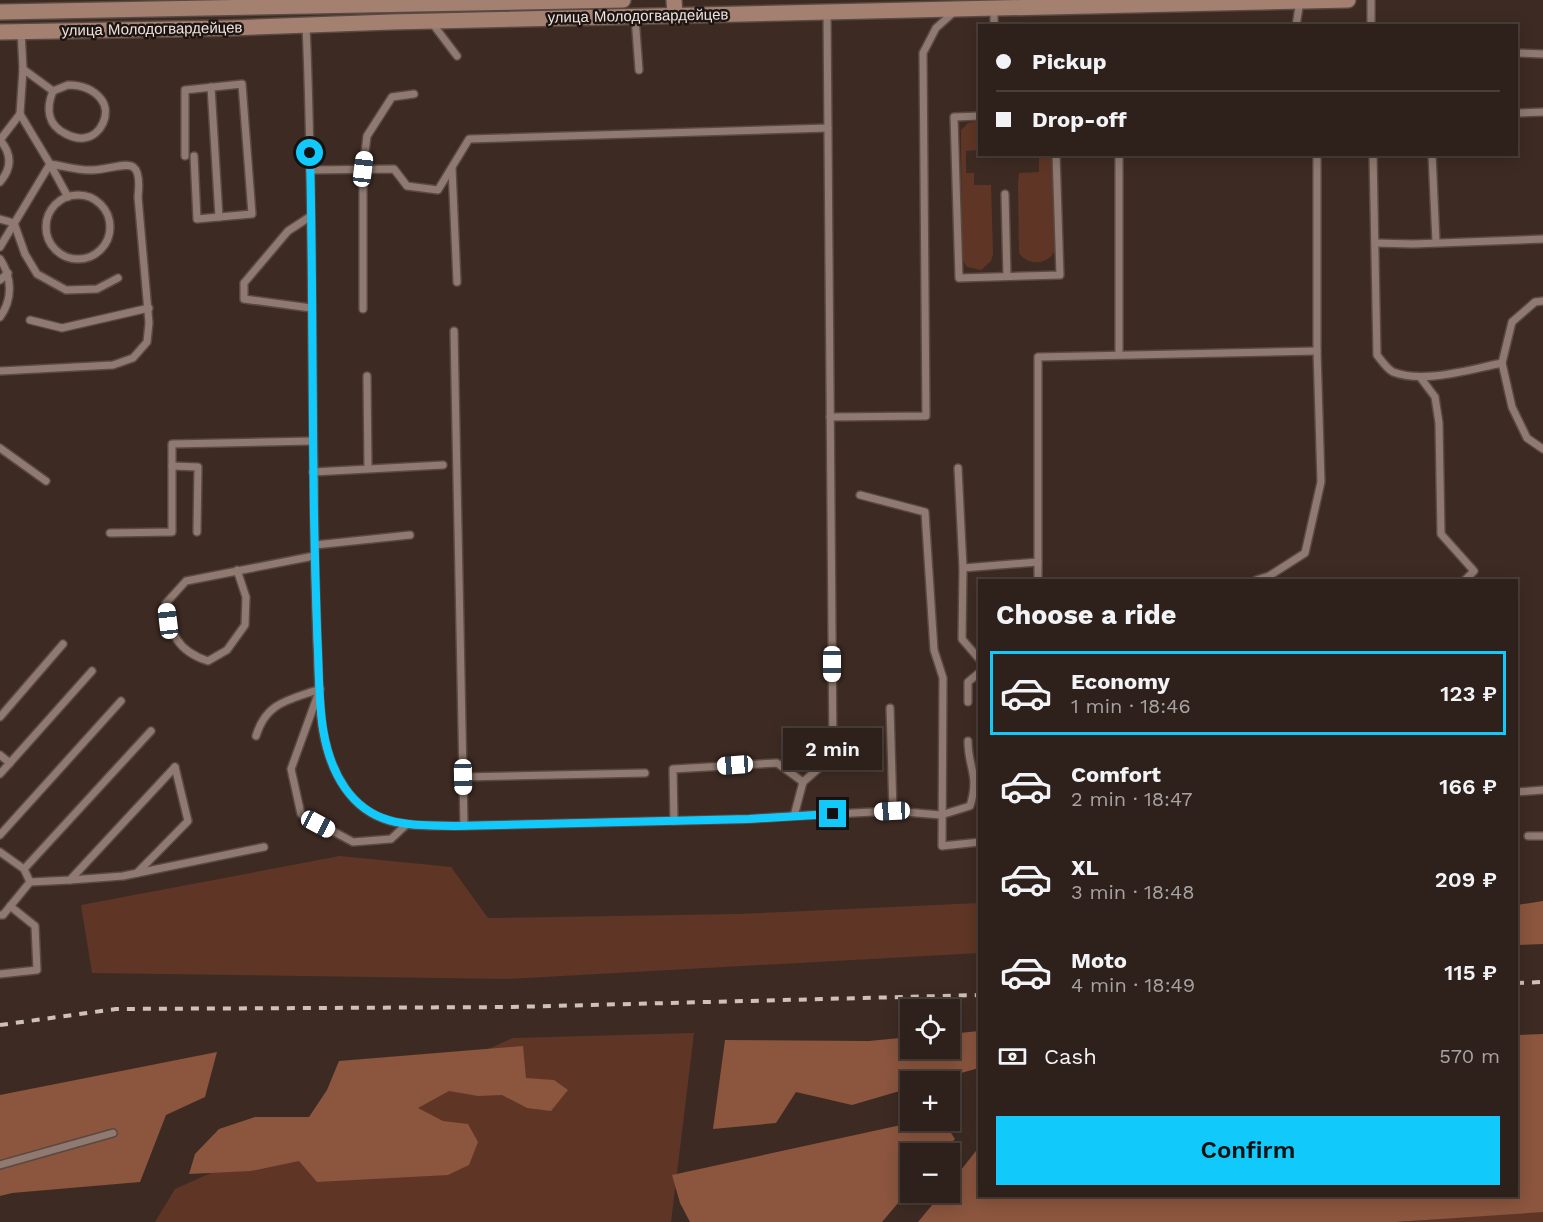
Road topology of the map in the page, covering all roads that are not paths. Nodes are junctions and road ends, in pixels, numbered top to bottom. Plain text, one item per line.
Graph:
1 (623, 0) edge
2 (674, 0) edge
3 (1348, 0) edge
4 (1371, 0) edge
5 (1300, 1) edge
6 (431, 2) edge
7 (1061, 3) edge
8 (155, 4) edge
9 (229, 4) edge
10 (21, 6) edge
11 (994, 8) junction
12 (957, 9) junction
13 (827, 11) junction
14 (0, 12) edge
15 (675, 16) junction
16 (635, 17) junction
17 (430, 21) junction
18 (994, 24) edge
19 (1296, 24) edge
20 (1371, 24) edge
21 (306, 26) junction
22 (230, 28) junction
23 (156, 30) junction
24 (21, 31) junction
25 (0, 32) edge
26 (1518, 53) edge
27 (1543, 54) edge
28 (457, 56) dead end
29 (23, 69) junction
30 (639, 70) dead end
31 (211, 87) junction
32 (53, 91) junction
33 (414, 94) dead end
34 (1543, 112) edge
35 (1518, 113) edge
36 (20, 114) junction
37 (978, 116) edge
38 (828, 128) junction
39 (0, 140) edge
40 (185, 156) dead end
41 (194, 156) dead end
42 (1056, 156) edge
43 (1119, 156) edge
44 (1317, 156) edge
45 (1373, 156) edge
46 (1432, 156) edge
47 (50, 164) junction
48 (452, 167) junction
49 (363, 169) junction
50 (310, 170) junction
51 (0, 182) edge
52 (1005, 194) dead end
53 (68, 197) junction
54 (311, 216) junction
55 (219, 217) junction
56 (0, 219) edge
57 (14, 223) junction
58 (1543, 239) edge
59 (1436, 242) junction
60 (1375, 243) junction
61 (0, 247) edge
62 (0, 259) edge
63 (8, 273) junction
64 (1007, 276) junction
65 (118, 278) dead end
66 (0, 280) edge
67 (457, 282) dead end
68 (1543, 301) edge
69 (149, 308) junction
70 (311, 308) junction
71 (363, 309) dead end
72 (0, 317) edge
73 (30, 320) dead end
74 (454, 331) dead end
75 (1317, 351) junction
76 (1119, 354) junction
77 (1503, 363) junction
78 (0, 371) edge
79 (367, 376) dead end
80 (1420, 377) junction
81 (830, 417) junction
82 (313, 441) junction
83 (0, 448) edge
84 (1543, 449) edge
85 (443, 465) dead end
86 (172, 466) junction
87 (368, 468) junction
88 (958, 468) dead end
89 (313, 472) junction
90 (46, 481) dead end
91 (860, 495) dead end
92 (197, 532) dead end
93 (110, 533) dead end
94 (410, 535) dead end
95 (315, 544) junction
96 (314, 556) junction
97 (1038, 562) junction
98 (963, 568) junction
99 (237, 570) junction
100 (1038, 579) edge
101 (1259, 579) edge
102 (1466, 579) edge
103 (63, 644) dead end
104 (978, 658) edge
105 (93, 671) dead end
106 (978, 674) edge
107 (320, 689) junction
108 (121, 701) dead end
109 (968, 702) dead end
110 (890, 708) dead end
111 (0, 717) edge
112 (151, 730) dead end
113 (256, 736) dead end
114 (968, 741) dead end
115 (0, 755) edge
116 (10, 763) junction
117 (977, 771) edge
118 (645, 773) dead end
119 (0, 774) edge
120 (463, 777) junction
121 (803, 782) junction
122 (1543, 790) edge
123 (1518, 792) edge
124 (892, 811) junction
125 (941, 815) junction
126 (794, 816) junction
127 (674, 821) junction
128 (406, 825) junction
129 (464, 826) junction
130 (0, 835) edge
131 (1528, 836) dead end
132 (1543, 836) edge
133 (978, 842) edge
134 (264, 847) dead end
135 (0, 852) edge
136 (24, 869) junction
137 (137, 873) junction
138 (70, 880) junction
139 (30, 882) junction
140 (10, 906) junction
141 (0, 915) edge
142 (0, 974) edge
143 (113, 1133) dead end
144 (0, 1165) edge

1 - 6 main road, улица Молодогвардейцев
2 - 15 main road
3 - 5 main road, улица Молодогвардейцев
4 - 20 lane
5 - 7 main road, улица Молодогвардейцев
5 - 19 lane
6 - 9 main road, улица Молодогвардейцев
7 - 11 main road, улица Молодогвардейцев
8 - 9 main road, улица Молодогвардейцев
8 - 10 main road, улица Молодогвардейцев
8 - 23 main road
9 - 22 main road
10 - 14 main road, улица Молодогвардейцев
11 - 12 main road, улица Молодогвардейцев
11 - 18 lane
12 - 13 main road, улица Молодогвардейцев
12 - 81 lane
13 - 15 main road, улица Молодогвардейцев
13 - 38 lane
15 - 16 main road, улица Молодогвардейцев
16 - 17 main road, улица Молодогвардейцев
16 - 30 lane
17 - 21 main road, улица Молодогвардейцев
17 - 28 lane
21 - 22 main road, улица Молодогвардейцев
21 - 50 lane
22 - 23 main road, улица Молодогвардейцев
23 - 24 main road, улица Молодогвардейцев
24 - 25 main road, улица Молодогвардейцев
24 - 29 lane
26 - 27 lane
29 - 32 lane
29 - 36 lane
31 - 40 lane
31 - 55 lane
31 - 55 lane
32 - 32 lane
33 - 49 lane
34 - 35 lane
36 - 39 lane
36 - 47 lane
37 - 64 lane
38 - 48 lane
38 - 81 lane
39 - 51 lane
41 - 55 lane
42 - 64 lane
43 - 76 lane
44 - 75 lane
45 - 60 lane
46 - 59 lane
47 - 53 lane
47 - 57 lane
47 - 69 lane
48 - 49 lane
48 - 67 lane
49 - 50 lane
49 - 71 lane
50 - 54 lane
52 - 64 lane
53 - 53 lane
54 - 70 lane
54 - 70 lane
56 - 57 lane
57 - 61 lane
57 - 65 lane
58 - 59 lane
59 - 60 lane
60 - 80 lane
62 - 63 lane
63 - 66 lane
63 - 72 lane
68 - 77 lane
69 - 73 lane
69 - 78 lane
70 - 82 lane
74 - 120 lane
75 - 76 lane
75 - 101 lane
76 - 97 lane
77 - 80 lane
77 - 84 lane
79 - 87 lane
80 - 102 lane
81 - 121 lane
82 - 86 lane
82 - 89 lane
83 - 90 lane
85 - 87 lane
86 - 92 lane
86 - 93 lane
87 - 89 lane
88 - 98 lane
89 - 95 lane
91 - 125 lane
94 - 95 lane
95 - 96 lane
96 - 99 lane
96 - 107 lane
97 - 98 lane
97 - 100 lane
98 - 104 lane
99 - 99 lane
103 - 111 lane
105 - 116 lane
106 - 109 lane
107 - 113 lane
107 - 128 lane
107 - 128 lane
108 - 130 lane
110 - 124 lane
112 - 136 lane
114 - 117 lane
115 - 116 lane
116 - 119 lane
117 - 125 lane
118 - 120 lane
120 - 129 lane
121 - 126 lane
121 - 127 lane
122 - 123 lane
124 - 125 lane
124 - 126 lane
125 - 133 lane
126 - 127 lane
127 - 129 lane
128 - 129 lane
131 - 132 lane
134 - 137 lane
135 - 136 lane
136 - 139 lane
137 - 138 lane
137 - 138 lane
138 - 139 lane
139 - 140 lane
140 - 141 lane
140 - 142 lane
143 - 144 lane

